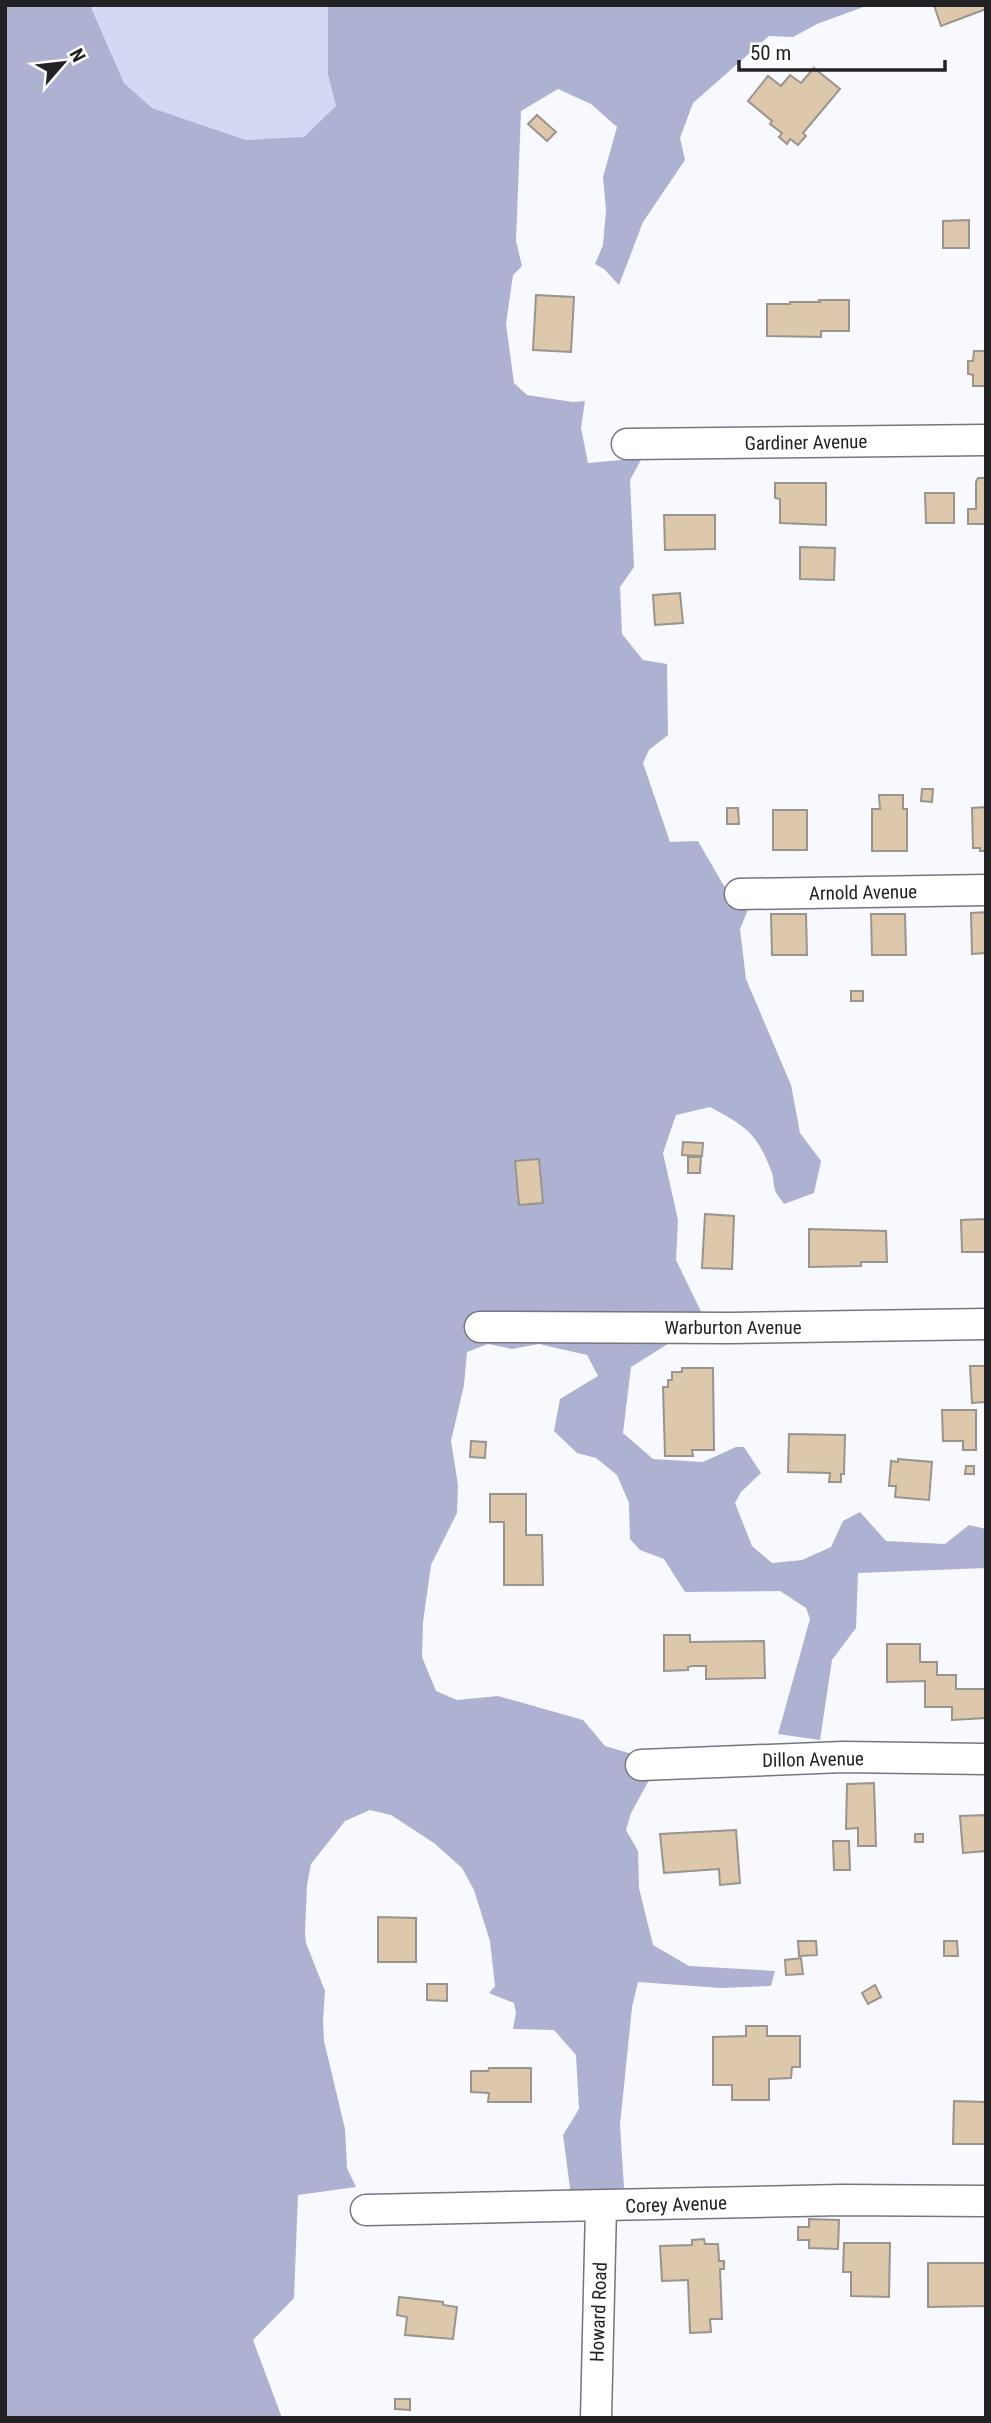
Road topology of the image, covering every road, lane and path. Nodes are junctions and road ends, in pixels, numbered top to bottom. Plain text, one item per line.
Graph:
1 (986, 440) edge
2 (627, 444) dead end
3 (986, 890) edge
4 (740, 894) dead end
5 (986, 1324) edge
6 (480, 1327) dead end
7 (986, 1759) edge
8 (641, 1765) dead end
9 (986, 2201) edge
10 (601, 2207) junction
11 (366, 2210) dead end
12 (596, 2418) edge

1 - 2 street, Gardiner Avenue
3 - 4 street, Arnold Avenue
5 - 6 street, Warburton Avenue
7 - 8 street, Dillon Avenue
9 - 10 street, Corey Avenue
10 - 11 street, Corey Avenue
10 - 12 street, Howard Road

